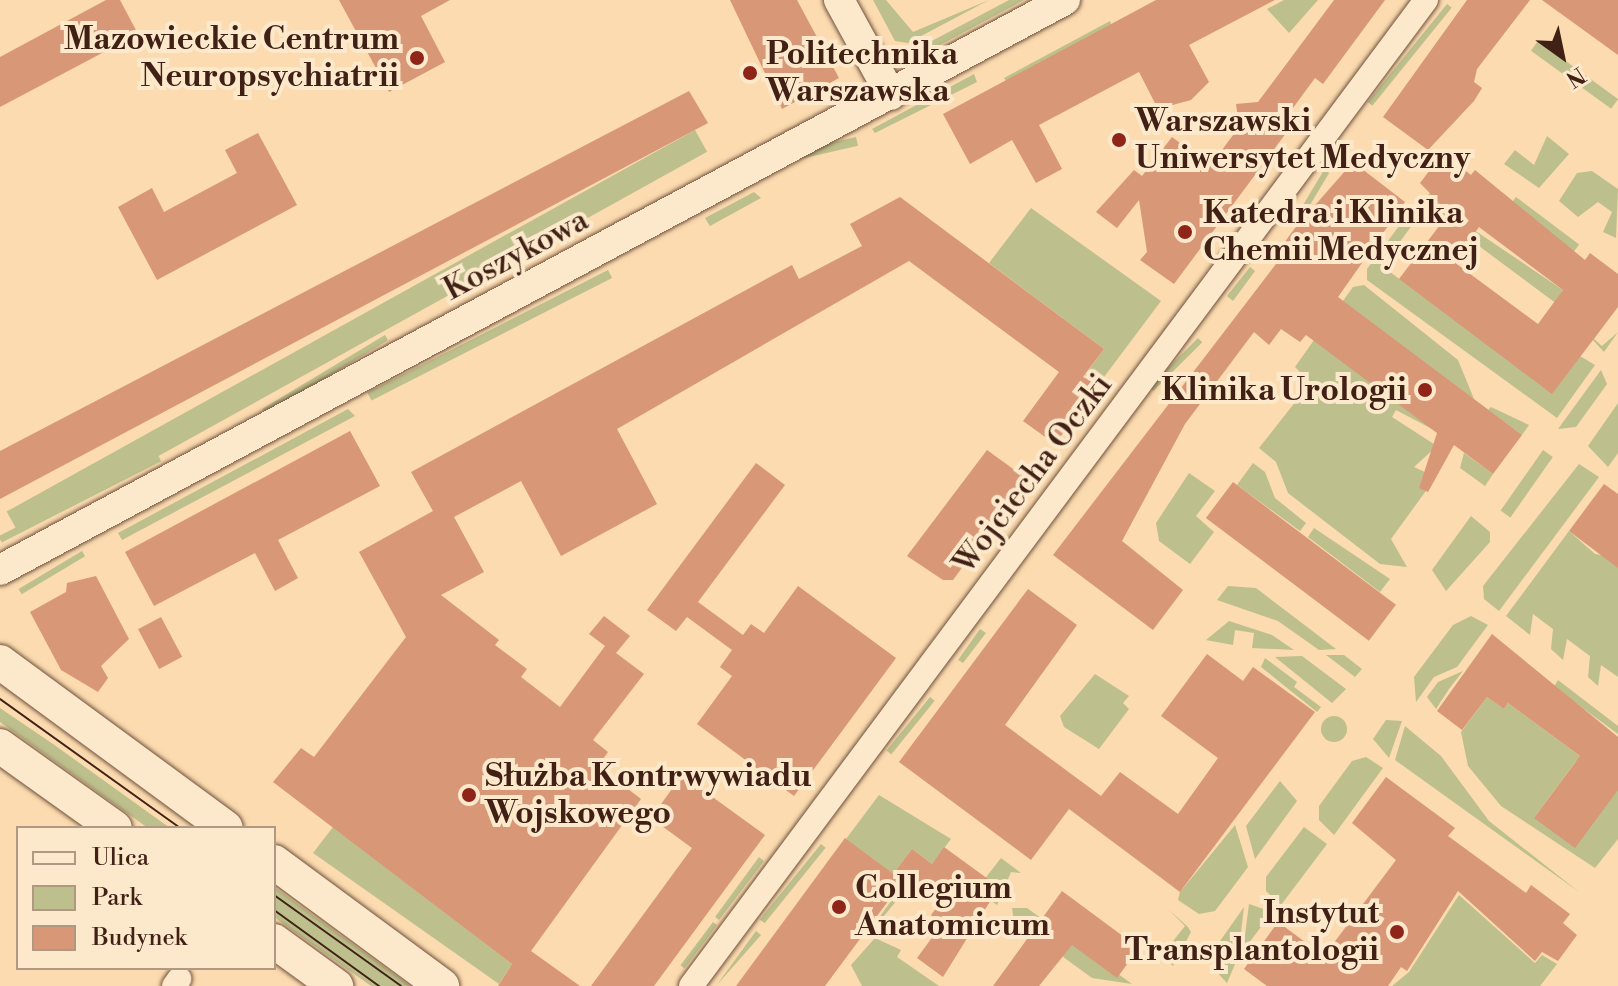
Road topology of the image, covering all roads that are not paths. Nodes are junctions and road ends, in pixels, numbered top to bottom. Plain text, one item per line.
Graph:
1 (839, 0) edge
2 (1065, 0) edge
3 (1426, 0) edge
4 (891, 95) junction
5 (0, 570) edge
6 (0, 662) edge
7 (0, 746) edge
8 (112, 826) edge
9 (223, 826) edge
10 (276, 863) edge
11 (276, 942) edge
12 (336, 986) edge
13 (442, 986) edge
14 (691, 986) edge

1 - 4 street
2 - 4 street, Koszykowa
3 - 14 street, Wojciecha Oczki
4 - 5 street, Koszykowa
6 - 9 main road
7 - 8 main road
10 - 13 main road
11 - 12 main road

